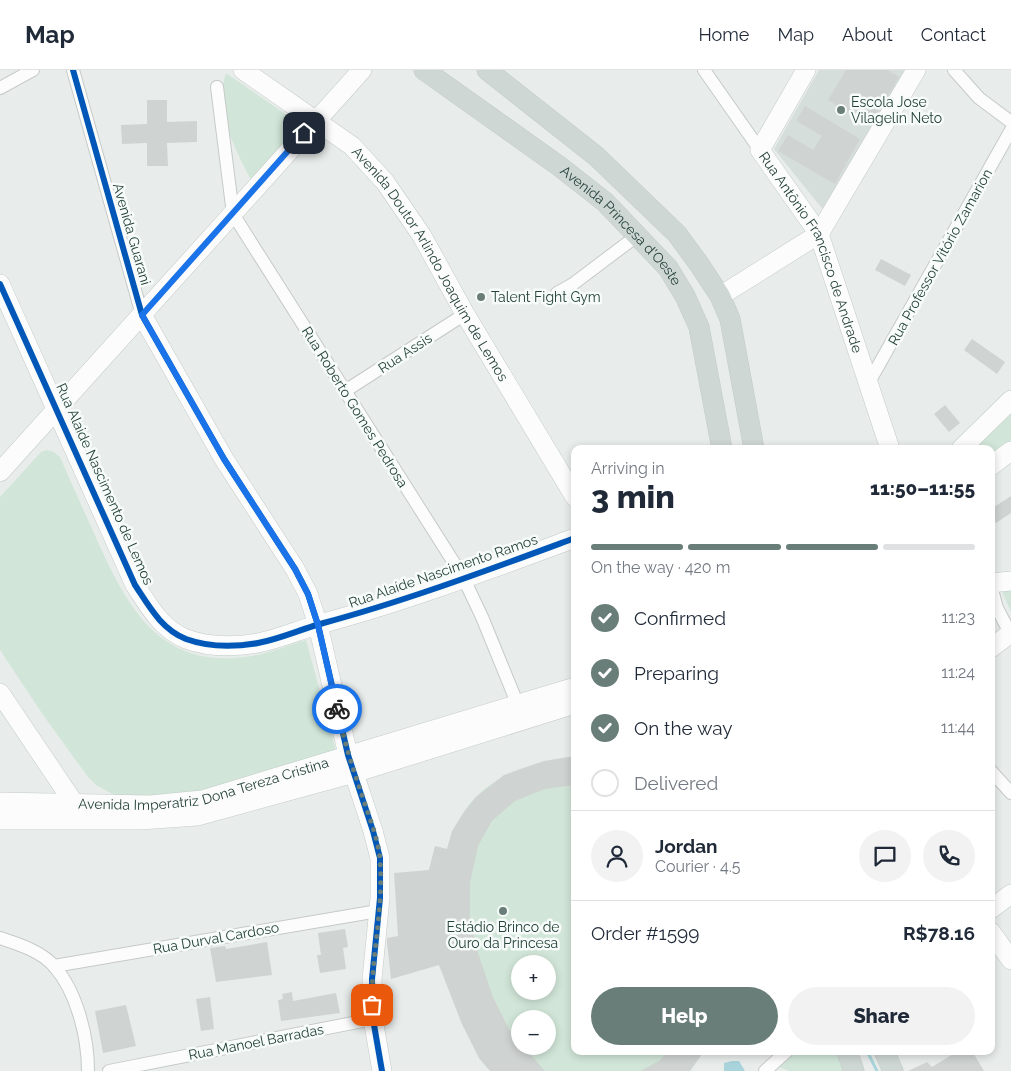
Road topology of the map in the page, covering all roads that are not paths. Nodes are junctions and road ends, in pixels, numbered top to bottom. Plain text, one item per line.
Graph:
1 (33, 70) edge
2 (73, 70) edge
3 (243, 70) edge
4 (362, 70) edge
5 (424, 70) edge
6 (487, 70) edge
7 (704, 70) edge
8 (806, 70) edge
9 (916, 70) edge
10 (954, 70) edge
11 (217, 87) dead end
12 (0, 88) edge
13 (315, 120) junction
14 (1011, 122) edge
15 (1011, 130) edge
16 (760, 150) junction
17 (233, 214) junction
18 (819, 234) junction
19 (638, 235) junction
20 (0, 284) edge
21 (557, 293) dead end
22 (720, 296) junction
23 (465, 314) junction
24 (142, 315) junction
25 (868, 384) junction
26 (345, 391) junction
27 (1011, 394) edge
28 (1011, 400) edge
29 (57, 410) junction
30 (994, 416) junction
31 (721, 445) edge
32 (753, 445) edge
33 (889, 445) edge
34 (965, 445) edge
35 (1011, 452) edge
36 (995, 463) edge
37 (0, 472) edge
38 (571, 490) edge
39 (571, 539) edge
40 (463, 577) junction
41 (1011, 581) edge
42 (995, 583) edge
43 (995, 600) edge
44 (318, 625) junction
45 (1011, 634) edge
46 (995, 645) edge
47 (571, 689) edge
48 (0, 693) edge
49 (571, 705) edge
50 (520, 712) junction
51 (351, 764) junction
52 (995, 775) edge
53 (1011, 793) edge
54 (0, 802) edge
55 (80, 811) junction
56 (0, 820) edge
57 (1011, 894) edge
58 (995, 906) edge
59 (378, 911) junction
60 (0, 938) edge
61 (995, 938) edge
62 (1011, 960) edge
63 (54, 966) junction
64 (373, 1019) junction
65 (783, 1055) edge
66 (848, 1055) edge
67 (886, 1055) edge
68 (768, 1070) edge
69 (88, 1071) edge
70 (109, 1071) edge
71 (382, 1071) edge
72 (854, 1071) edge
73 (893, 1071) edge

1 - 12 street
2 - 24 street, Avenida Guarani
3 - 13 street, Avenida Doutor Arlindo Joaquim de Lemos
4 - 13 street
5 - 19 main road, Avenida Princesa d'Oeste
6 - 22 main road
7 - 16 street, Rua Antônio Francisco de Andrade
8 - 16 street
9 - 18 street
10 - 14 street
11 - 17 street, Rua Roberto Gomes Pedrosa
13 - 17 street
13 - 23 street, Avenida Doutor Arlindo Joaquim de Lemos
15 - 25 street, Rua Professor Vitório Zamarion
16 - 18 street, Rua Antônio Francisco de Andrade
17 - 24 street
17 - 26 street, Rua Roberto Gomes Pedrosa
18 - 22 street
18 - 25 street, Rua Antônio Francisco de Andrade
19 - 21 street
19 - 31 main road, Avenida Princesa d'Oeste
20 - 29 street, Rua Alaide Nascimento de Lemos
22 - 32 main road
23 - 26 street, Rua Assis
23 - 38 street, Avenida Doutor Arlindo Joaquim de Lemos
24 - 29 street
24 - 44 street, Avenida Guarani
25 - 33 street, Rua Antônio Francisco de Andrade
26 - 40 street, Rua Roberto Gomes Pedrosa
27 - 30 street
28 - 30 street
29 - 37 street
29 - 44 street, Rua Alaide Nascimento de Lemos
30 - 34 street
35 - 36 street
39 - 40 street, Rua Alaíde Nascimento Ramos
40 - 44 street, Rua Alaíde Nascimento Ramos
40 - 50 street, Rua Roberto Gomes Pedrosa
41 - 42 street
43 - 45 street
44 - 51 street, Avenida Guarani
45 - 46 street
47 - 50 street, Avenida Imperatriz Dona Tereza Cristina
48 - 55 street
49 - 50 street, Avenida Imperatriz Dona Tereza Cristina
50 - 51 street, Avenida Imperatriz Dona Tereza Cristina
51 - 55 street, Avenida Imperatriz Dona Tereza Cristina
51 - 59 street, Avenida Guarani
52 - 53 street
54 - 55 street, Avenida Imperatriz Dona Tereza Cristina
55 - 56 street, Avenida Imperatriz Dona Tereza Cristina
57 - 58 street
59 - 63 street, Rua Durval Cardoso
59 - 64 street, Avenida Guarani
60 - 63 street
61 - 62 street
63 - 69 street
64 - 70 street, Rua Manoel Barradas
64 - 71 street, Avenida Guarani
65 - 68 street
66 - 72 main road
67 - 73 main road

